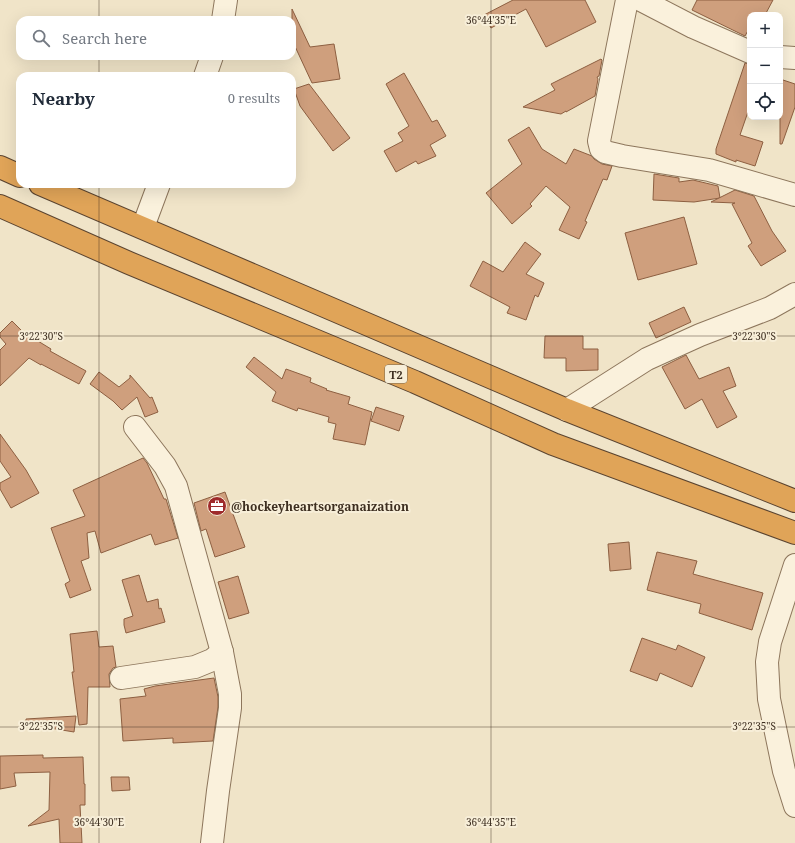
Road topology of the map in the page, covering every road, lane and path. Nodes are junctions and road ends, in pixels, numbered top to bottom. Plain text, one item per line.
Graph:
1 (226, 0) edge
2 (627, 0) edge
3 (641, 0) edge
4 (224, 16) edge
5 (747, 51) edge
6 (783, 57) edge
7 (795, 58) edge
8 (211, 60) edge
9 (206, 72) edge
10 (0, 167) edge
11 (16, 174) edge
12 (50, 188) edge
13 (158, 188) edge
14 (795, 195) edge
15 (0, 206) edge
16 (143, 227) junction
17 (795, 294) edge
18 (567, 410) junction
19 (135, 427) dead end
20 (795, 501) edge
21 (795, 533) edge
22 (795, 565) edge
23 (222, 652) junction
24 (121, 678) dead end
25 (795, 806) edge
26 (212, 843) edge

1 - 4 street
2 - 14 street
3 - 5 street
6 - 7 street
8 - 9 street
10 - 11 highway
12 - 16 highway
13 - 16 street
15 - 21 highway, T2
16 - 18 highway
17 - 18 street
18 - 20 highway
19 - 23 street
22 - 25 street
23 - 24 street
23 - 26 street

